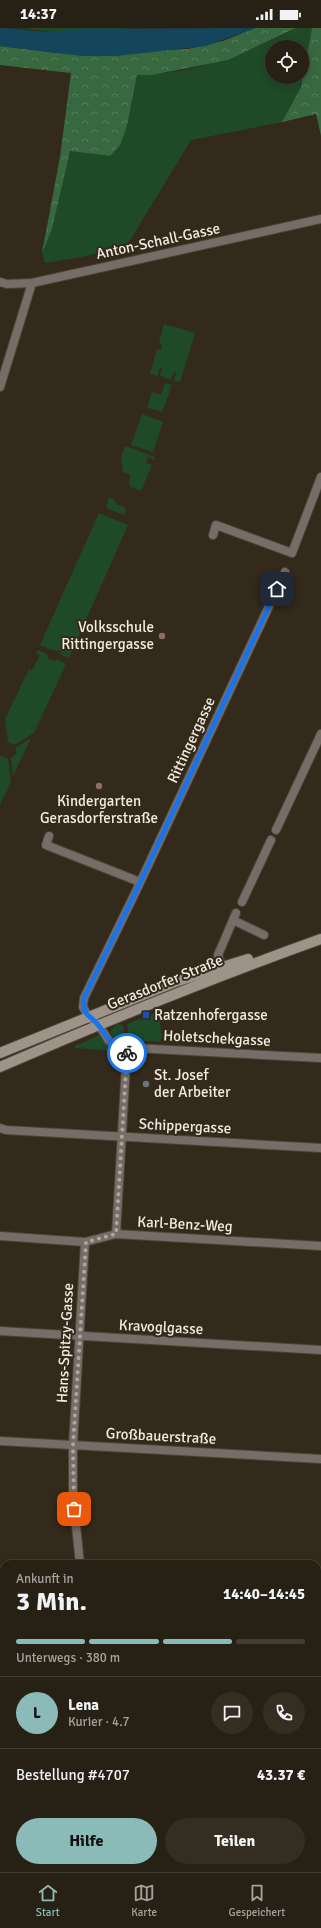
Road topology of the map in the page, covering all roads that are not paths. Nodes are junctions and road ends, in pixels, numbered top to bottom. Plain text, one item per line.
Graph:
1 (321, 219) edge
2 (0, 282) edge
3 (32, 283) junction
4 (0, 387) edge
5 (321, 477) edge
6 (213, 535) dead end
7 (285, 572) dead end
8 (321, 734) edge
9 (276, 830) dead end
10 (49, 836) dead end
11 (271, 840) dead end
12 (140, 882) junction
13 (242, 902) dead end
14 (264, 935) dead end
15 (321, 939) edge
16 (223, 970) junction
17 (89, 1018) junction
18 (98, 1024) junction
19 (127, 1048) junction
20 (0, 1053) edge
21 (321, 1058) edge
22 (0, 1067) edge
23 (0, 1128) edge
24 (122, 1136) junction
25 (321, 1148) edge
26 (116, 1234) junction
27 (0, 1236) edge
28 (86, 1242) junction
29 (321, 1246) edge
30 (0, 1331) edge
31 (79, 1336) junction
32 (321, 1350) edge
33 (0, 1441) edge
34 (73, 1445) junction
35 (321, 1459) edge
36 (80, 1560) edge

1 - 3 street, Anton-Schall-Gasse
2 - 3 street, Anton-Schall-Gasse
3 - 4 street
5 - 6 street
7 - 12 street, Rittingergasse
8 - 9 street
10 - 12 street
11 - 13 street
12 - 17 street, Rittingergasse
14 - 16 street
15 - 16 main road, Gerasdorfer Straße
16 - 17 main road, Gerasdorfer Straße
16 - 18 main road, Gerasdorfer Straße
17 - 18 street
17 - 20 main road, Gerasdorfer Straße
18 - 19 street, Holetschekgasse
18 - 22 main road, Gerasdorfer Straße
19 - 21 street, Holetschekgasse
19 - 24 street
23 - 24 street, Schippergasse
24 - 25 street, Schippergasse
24 - 26 street
26 - 28 street, Karl-Benz-Weg
26 - 29 street, Karl-Benz-Weg
27 - 28 street, Karl-Benz-Weg
28 - 31 street, Hans-Spitzy-Gasse
30 - 31 street, Kravoglgasse
31 - 32 street, Kravoglgasse
31 - 34 street, Hans-Spitzy-Gasse
33 - 34 street, Großbauerstraße
34 - 35 street, Großbauerstraße
34 - 36 street, Hans-Spitzy-Gasse

